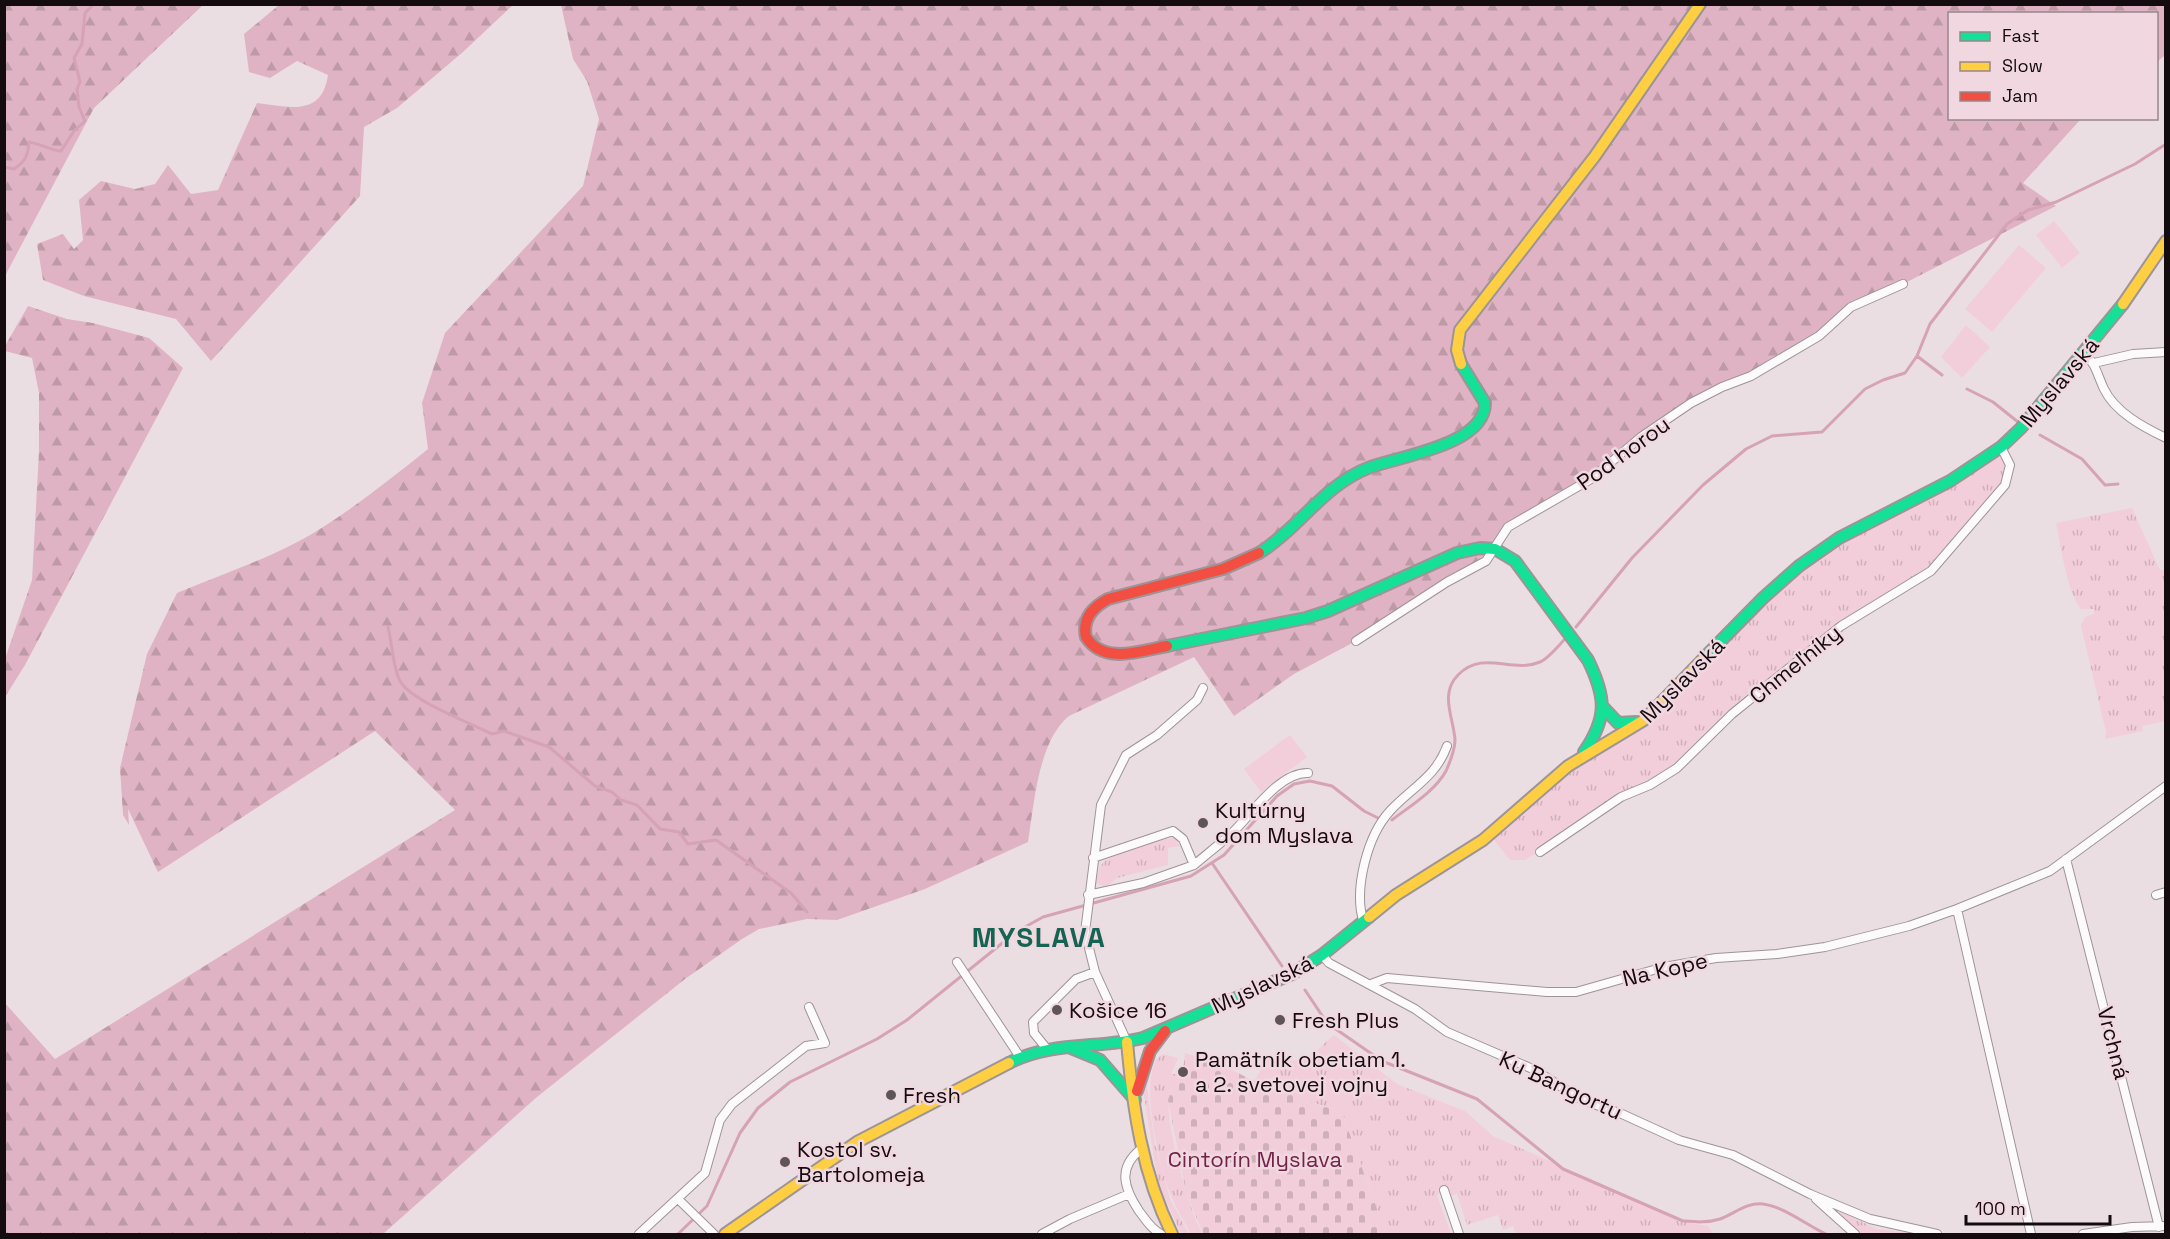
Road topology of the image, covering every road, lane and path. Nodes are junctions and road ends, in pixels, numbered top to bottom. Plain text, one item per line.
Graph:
1 (1700, 4) edge
2 (2166, 241) edge
3 (1903, 284) dead end
4 (2166, 352) edge
5 (2084, 353) junction
6 (2094, 363) junction
7 (2166, 438) edge
8 (2001, 447) junction
9 (1493, 547) junction
10 (1356, 641) dead end
11 (1203, 688) dead end
12 (1604, 708) junction
13 (1644, 720) junction
14 (1447, 746) dead end
15 (1580, 757) junction
16 (1308, 773) dead end
17 (2166, 786) edge
18 (1540, 852) dead end
19 (1093, 858) junction
20 (2066, 859) junction
21 (1194, 865) junction
22 (2166, 892) edge
23 (2156, 895) dead end
24 (1088, 898) junction
25 (1957, 909) junction
26 (1363, 921) junction
27 (1322, 956) junction
28 (957, 962) dead end
29 (1095, 972) junction
30 (1371, 984) junction
31 (808, 1007) dead end
32 (1173, 1024) junction
33 (1126, 1042) junction
34 (1062, 1046) junction
35 (1047, 1048) junction
36 (1020, 1057) junction
37 (1135, 1100) junction
38 (1142, 1149) junction
39 (1444, 1190) dead end
40 (1128, 1194) junction
41 (1810, 1194) junction
42 (678, 1199) junction
43 (2162, 1226) edge
44 (1152, 1232) edge
45 (639, 1234) edge
46 (714, 1234) edge
47 (725, 1234) edge
48 (1042, 1234) edge
49 (1162, 1234) edge
50 (1172, 1234) edge
51 (1459, 1234) edge
52 (1855, 1234) edge
53 (1937, 1234) edge
54 (2031, 1234) edge
55 (2083, 1234) edge

1 - 9 street
2 - 5 street, Myslavská
3 - 9 street, Pod horou
4 - 6 street
5 - 6 street
5 - 8 street, Myslavská
6 - 7 street
8 - 13 street, Myslavská
8 - 18 street, Chmeľníky
9 - 10 street, Pod horou
9 - 12 street
11 - 19 street
12 - 13 street
12 - 15 street
13 - 15 street, Myslavská
14 - 26 street
15 - 26 street, Myslavská
16 - 21 street
17 - 20 street, Na Kope
19 - 21 street
19 - 24 street
20 - 25 street, Na Kope
20 - 43 street, Vrchná
21 - 24 street
22 - 23 street
24 - 29 street
25 - 30 street, Na Kope
25 - 54 street
26 - 27 street, Myslavská
27 - 30 street, Ku Bangortu
27 - 32 street, Myslavská
28 - 36 street
29 - 33 street
29 - 35 street
30 - 41 street, Ku Bangortu
31 - 42 street
32 - 33 street, Myslavská
32 - 37 street
33 - 34 street, Myslavská
33 - 37 street
34 - 35 street, Myslavská
34 - 37 street, Myslavská
35 - 36 street, Myslavská
36 - 47 street, Myslavská
37 - 38 street
38 - 40 street
38 - 50 street
39 - 51 street
40 - 44 street
40 - 48 street
41 - 52 street, Ku Bangortu
41 - 53 street, Ku Bangortu
42 - 45 street
42 - 46 street
43 - 55 street
44 - 49 street
49 - 50 street

